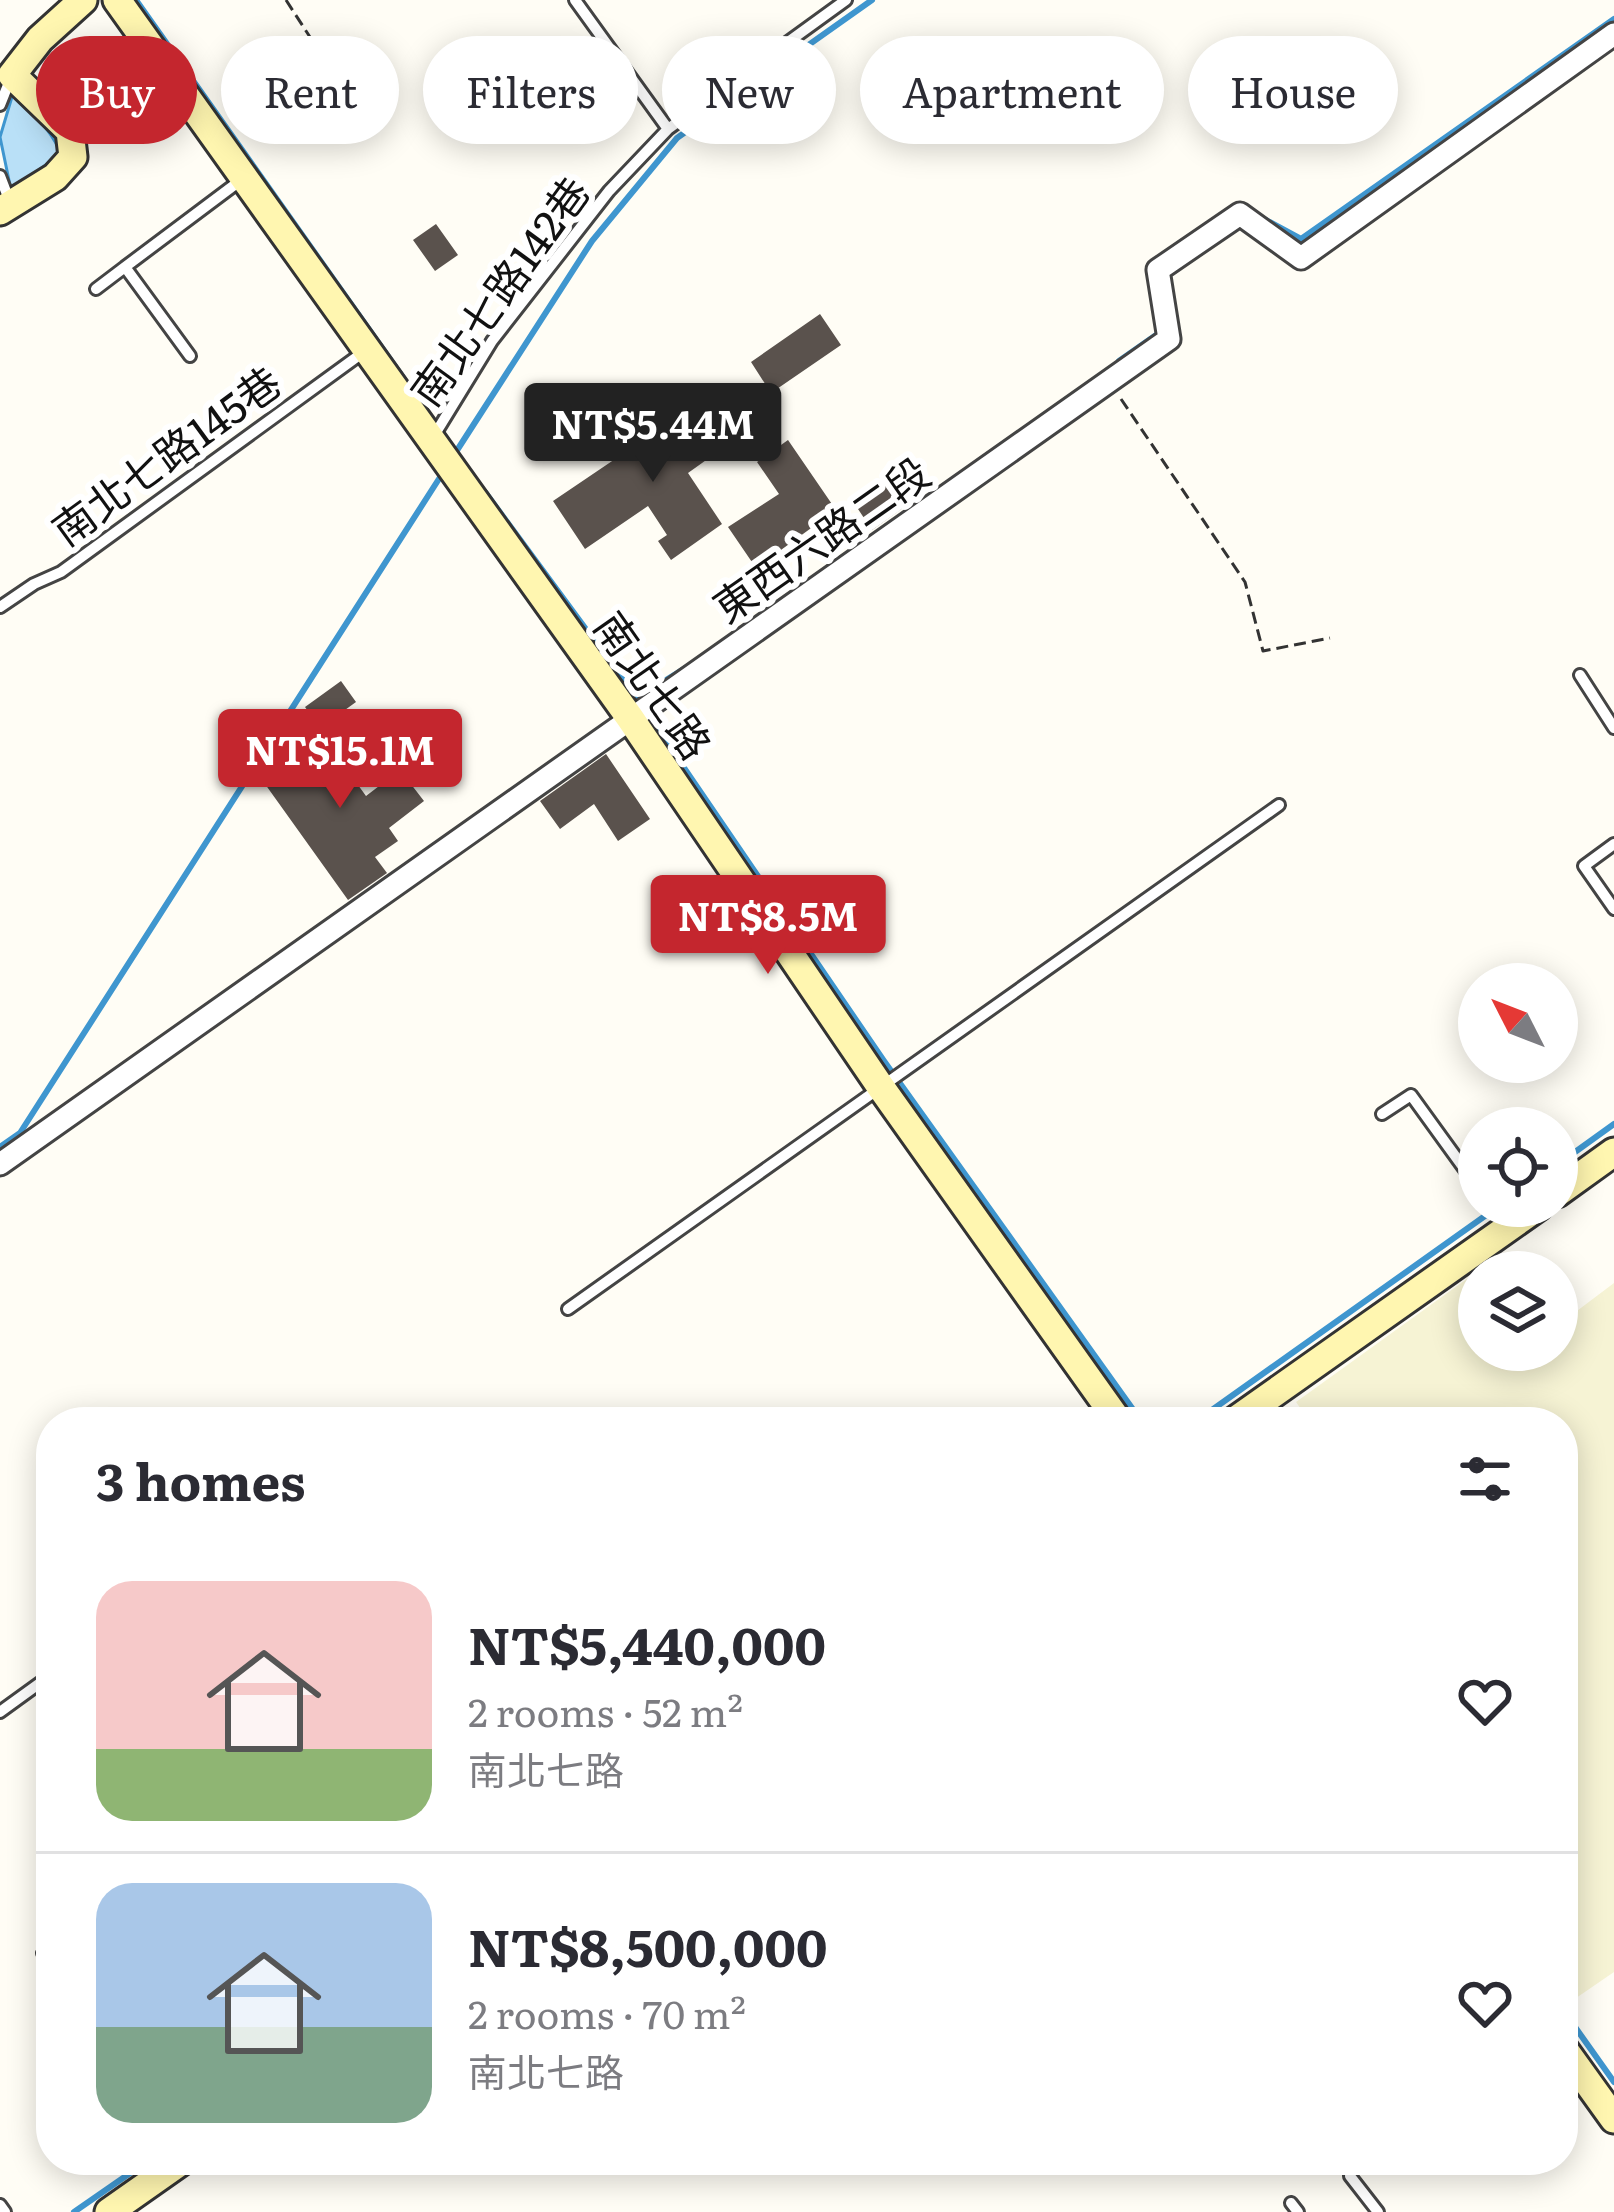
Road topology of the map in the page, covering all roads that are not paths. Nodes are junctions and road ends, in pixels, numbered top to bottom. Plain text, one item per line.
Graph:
1 (83, 0) edge
2 (117, 0) edge
3 (574, 0) edge
4 (846, 0) edge
5 (1614, 34) edge
6 (796, 36) edge
7 (12, 75) junction
8 (0, 105) edge
9 (662, 121) edge
10 (662, 135) edge
11 (0, 176) edge
12 (245, 177) junction
13 (5, 208) edge
14 (125, 267) junction
15 (96, 289) dead end
16 (366, 349) junction
17 (190, 356) dead end
18 (430, 442) junction
19 (0, 608) edge
20 (1580, 675) dead end
21 (630, 718) junction
22 (1614, 728) edge
23 (1279, 805) dead end
24 (1614, 844) edge
25 (1614, 909) edge
26 (880, 1086) junction
27 (1382, 1114) dead end
28 (1614, 1152) edge
29 (1458, 1160) edge
30 (0, 1164) edge
31 (1578, 1178) edge
32 (1487, 1227) edge
33 (568, 1309) dead end
34 (1108, 1407) edge
35 (1253, 1407) edge
36 (36, 1688) edge
37 (0, 1712) edge
38 (1578, 2069) edge
39 (1614, 2119) edge
40 (162, 2175) edge
41 (1350, 2176) dead end
42 (109, 2212) edge
43 (1378, 2212) edge

1 - 7 street
2 - 12 street, 南北七路
3 - 9 lane
4 - 6 lane, 南北七路142巷
5 - 21 street, 東西六路二段
7 - 8 lane
7 - 13 street
10 - 18 lane, 南北七路142巷
11 - 13 lane
12 - 14 lane
12 - 16 street, 南北七路
14 - 15 lane
14 - 17 lane
16 - 18 street, 南北七路
16 - 19 lane, 南北七路145巷
18 - 21 street, 南北七路
20 - 22 lane
21 - 26 street, 南北七路
21 - 30 street, 東西六路二段
23 - 26 lane
24 - 25 lane
26 - 33 lane
26 - 34 street, 南北七路
27 - 29 lane
28 - 31 street
32 - 35 street
36 - 37 lane
38 - 39 street
40 - 42 street
41 - 43 lane

